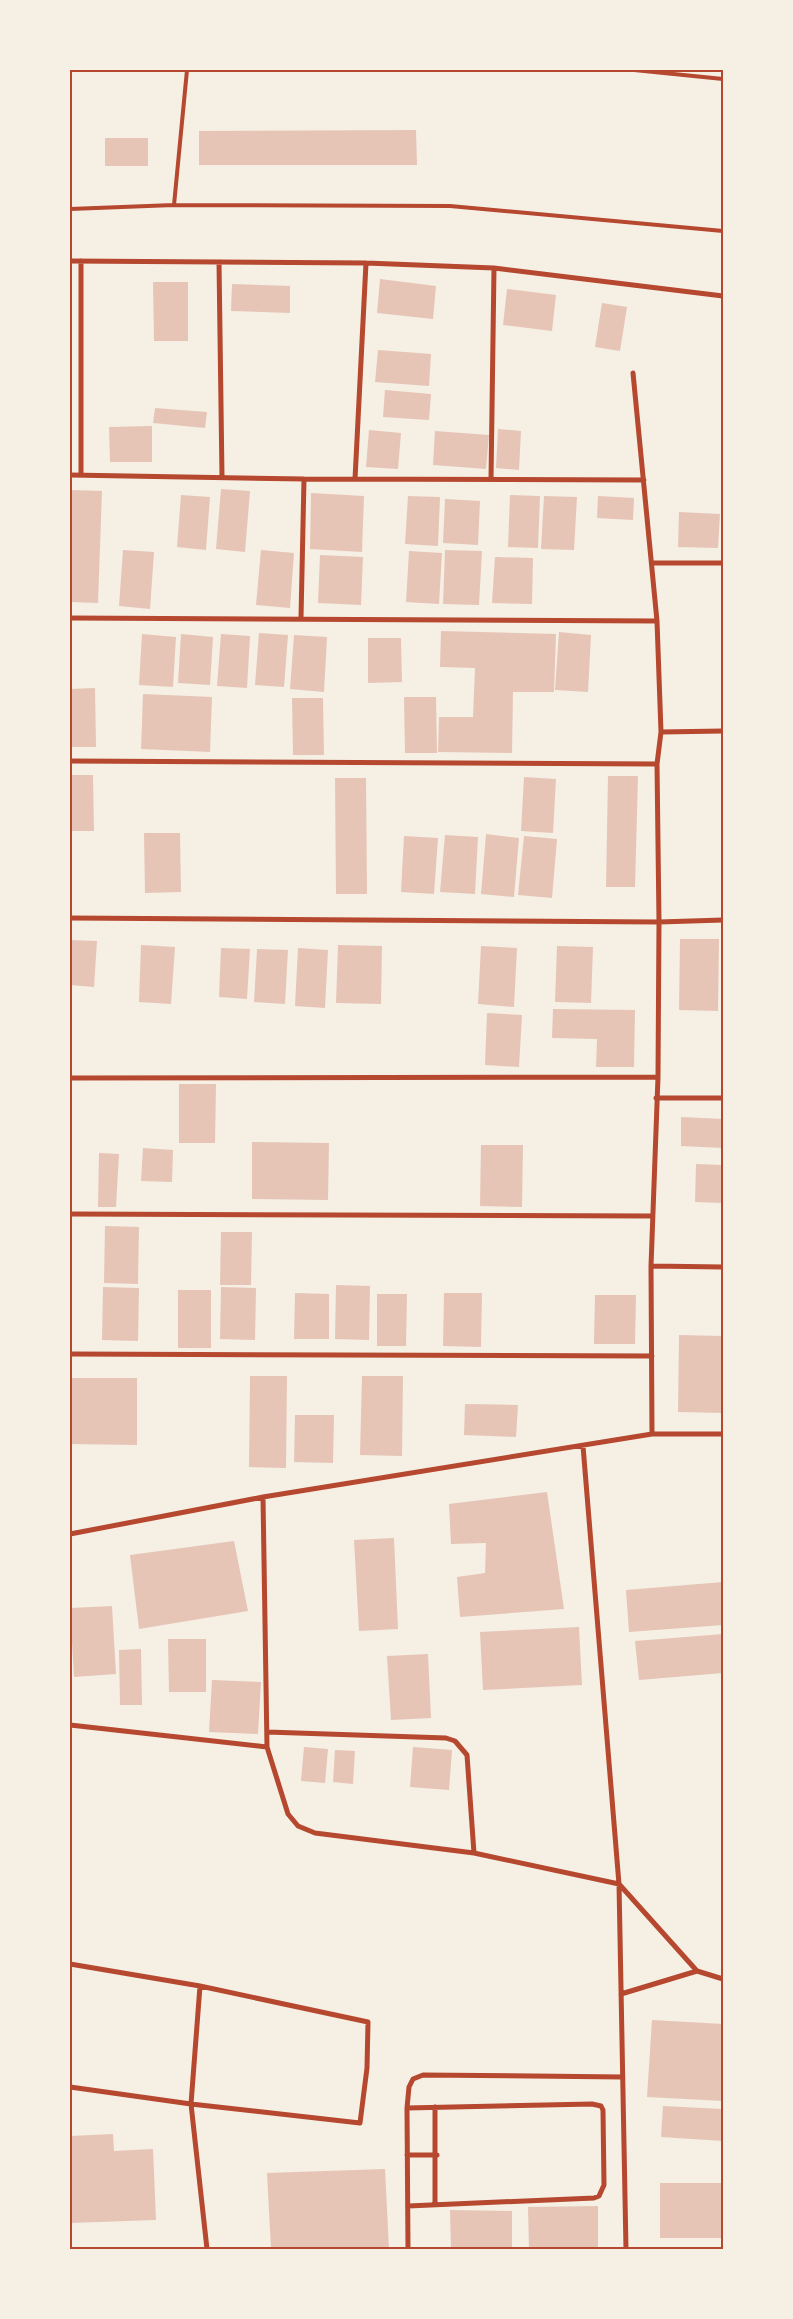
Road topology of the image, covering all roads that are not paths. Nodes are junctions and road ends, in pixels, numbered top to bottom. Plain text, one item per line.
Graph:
1 (187, 70) edge
2 (634, 70) edge
3 (723, 79) edge
4 (174, 205) junction
5 (70, 209) edge
6 (723, 231) edge
7 (70, 261) edge
8 (81, 261) junction
9 (219, 262) junction
10 (366, 263) junction
11 (494, 268) junction
12 (723, 296) edge
13 (633, 373) dead end
14 (70, 475) edge
15 (81, 475) junction
16 (222, 477) junction
17 (304, 479) junction
18 (354, 479) junction
19 (492, 479) junction
20 (644, 480) junction
21 (653, 563) junction
22 (723, 563) edge
23 (70, 618) edge
24 (302, 618) junction
25 (658, 621) junction
26 (723, 731) edge
27 (661, 732) junction
28 (70, 761) edge
29 (657, 764) junction
30 (70, 918) edge
31 (723, 920) edge
32 (660, 922) junction
33 (658, 1077) junction
34 (70, 1078) edge
35 (656, 1098) junction
36 (723, 1098) edge
37 (70, 1214) edge
38 (652, 1216) junction
39 (651, 1266) junction
40 (723, 1267) edge
41 (70, 1354) edge
42 (652, 1356) junction
43 (652, 1434) junction
44 (723, 1434) edge
45 (583, 1446) junction
46 (263, 1497) junction
47 (70, 1534) edge
48 (70, 1725) edge
49 (267, 1732) junction
50 (267, 1747) junction
51 (474, 1853) junction
52 (618, 1884) junction
53 (70, 1964) edge
54 (696, 1971) junction
55 (723, 1979) edge
56 (200, 1986) junction
57 (621, 1994) junction
58 (623, 2077) junction
59 (70, 2087) edge
60 (190, 2104) junction
61 (435, 2107) junction
62 (407, 2108) junction
63 (407, 2155) junction
64 (436, 2155) junction
65 (435, 2205) junction
66 (408, 2206) junction
67 (208, 2249) edge
68 (408, 2249) edge
69 (626, 2249) edge

1 - 4 lane
2 - 3 lane
4 - 5 lane
4 - 6 lane
7 - 8 street
8 - 9 street
8 - 15 street
9 - 10 street
9 - 16 street
10 - 11 street
10 - 18 street
11 - 12 street
11 - 19 street
13 - 20 street
14 - 15 street
15 - 16 street
16 - 17 street
17 - 18 street
17 - 24 street
18 - 19 street
19 - 20 street
20 - 21 street
21 - 22 street
21 - 25 street
23 - 24 street
24 - 25 street
25 - 27 street
26 - 27 street
27 - 29 street
28 - 29 street
29 - 32 street
30 - 32 street
31 - 32 street
32 - 33 street
33 - 34 street
33 - 35 street
35 - 36 street
35 - 38 street
37 - 38 street
38 - 39 street
39 - 40 street
39 - 42 street
41 - 42 street
42 - 43 street
43 - 44 street
43 - 45 street
45 - 46 street
45 - 52 street
46 - 47 street
46 - 49 street
48 - 50 street
49 - 50 street
49 - 51 street
50 - 51 street
51 - 52 street
52 - 54 street
52 - 57 street
53 - 56 street
54 - 55 street
54 - 57 street
56 - 60 street
56 - 60 street
57 - 58 street
58 - 62 street
58 - 69 street
59 - 60 street
60 - 67 street
61 - 62 street
61 - 64 street
61 - 65 street
62 - 63 street
63 - 64 street
63 - 66 street
64 - 65 street
65 - 66 street
66 - 68 street

